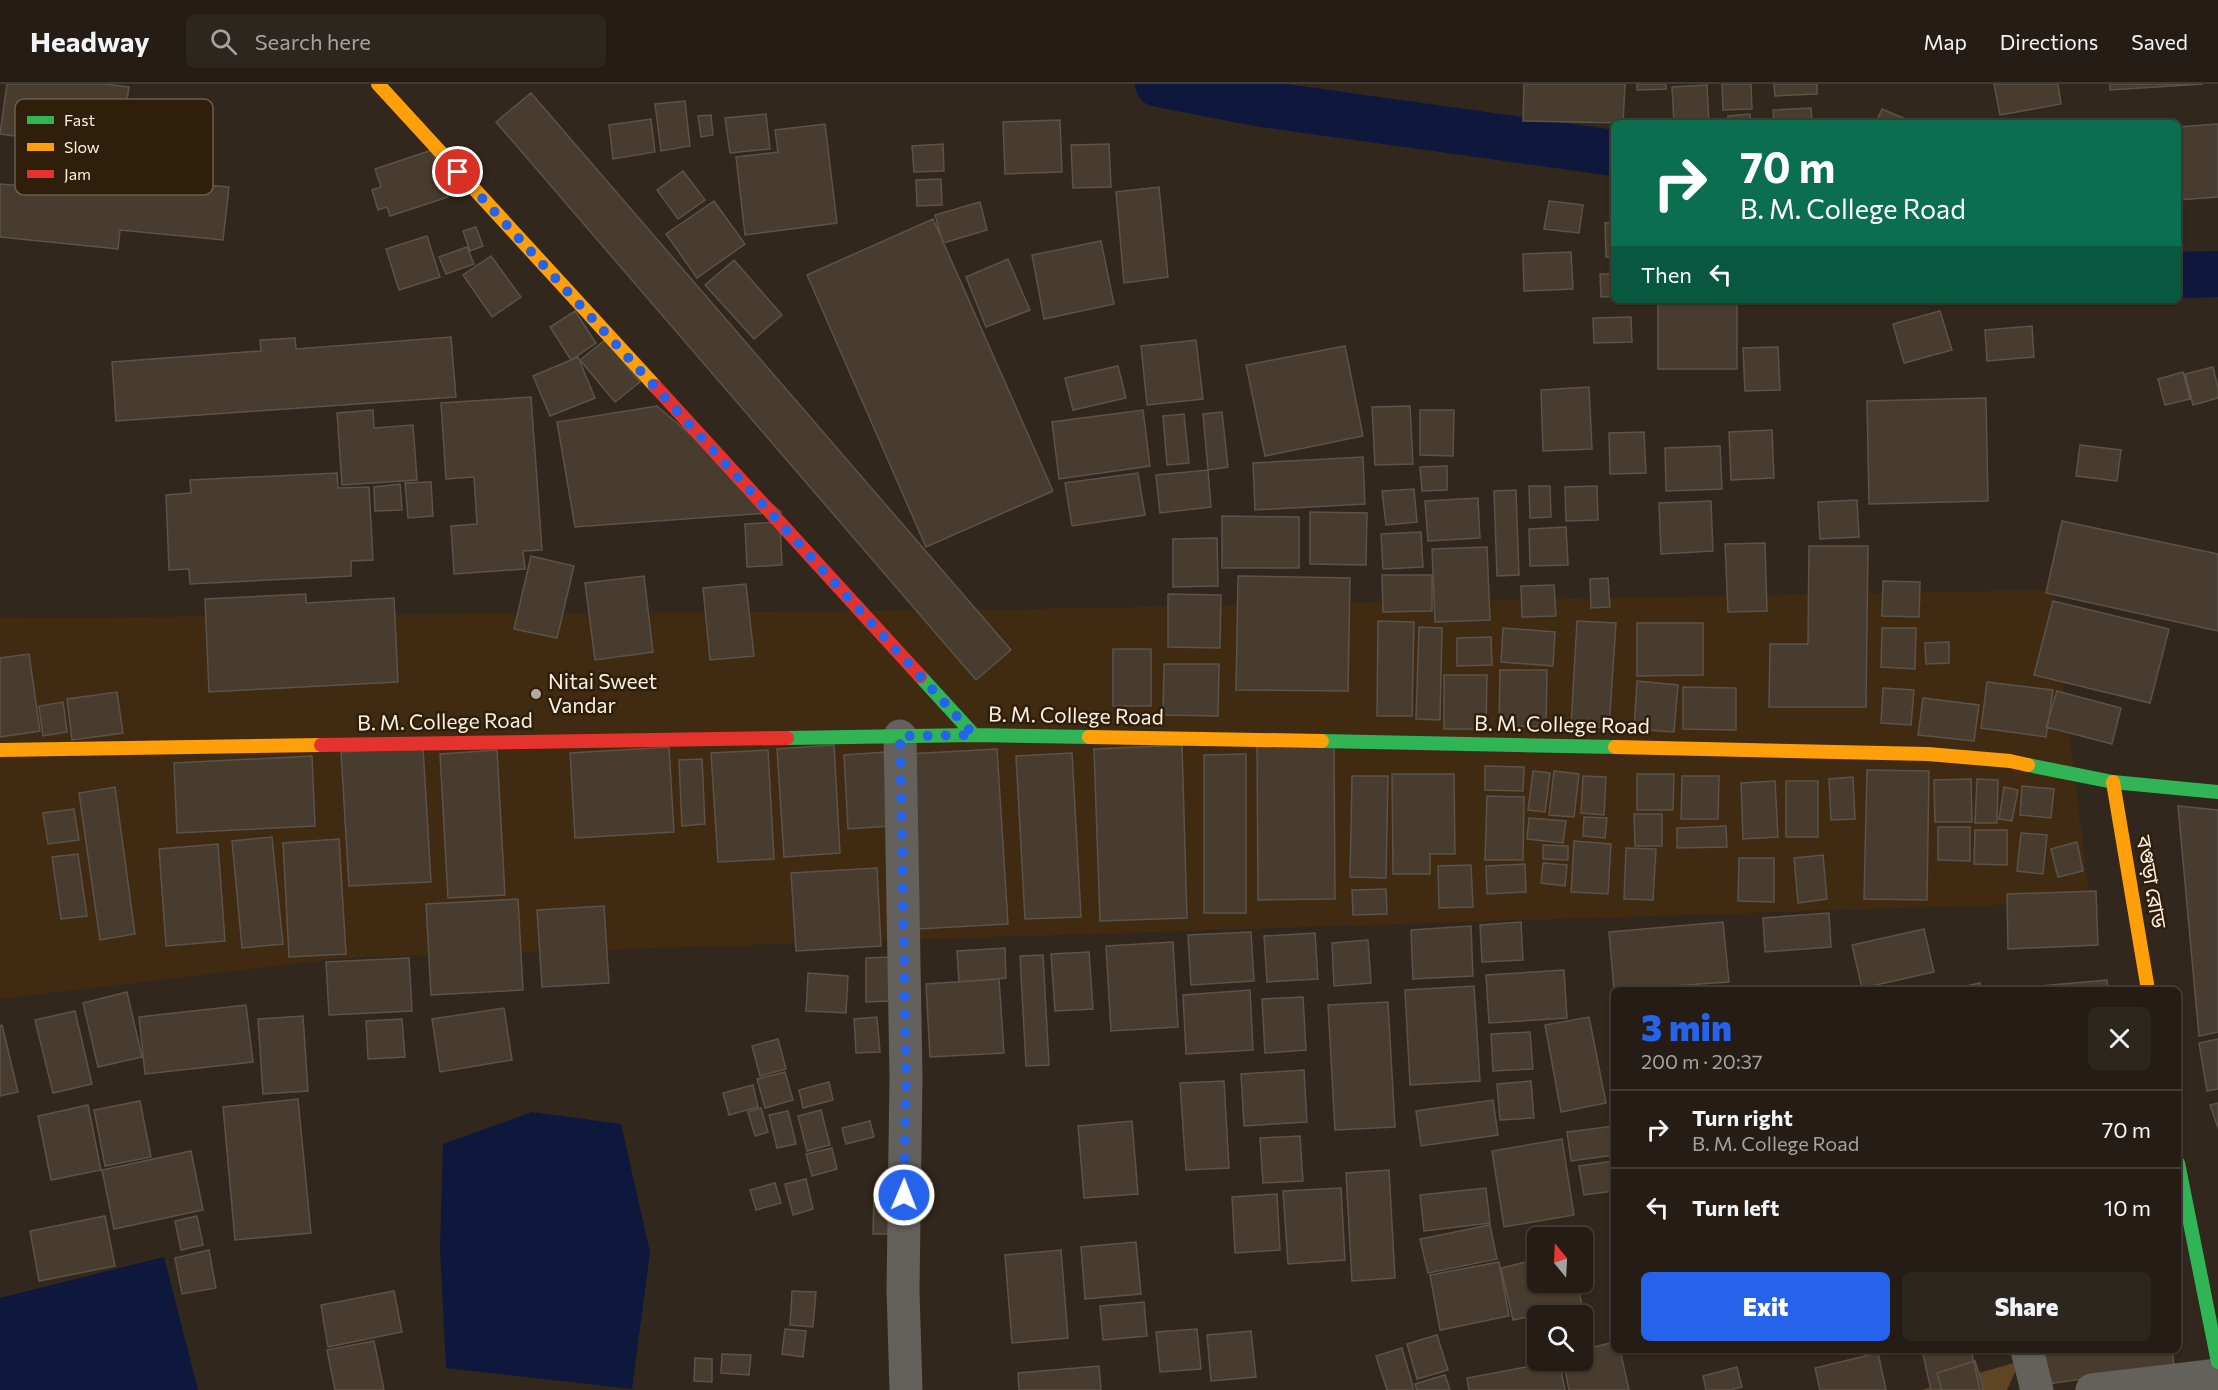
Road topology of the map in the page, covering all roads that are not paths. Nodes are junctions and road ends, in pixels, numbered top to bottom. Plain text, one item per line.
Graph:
1 (378, 84) edge
2 (974, 735) junction
3 (900, 736) junction
4 (0, 750) edge
5 (2112, 782) junction
6 (2218, 792) edge
7 (2147, 987) edge
8 (2181, 1178) edge
9 (2028, 1353) edge
10 (2218, 1362) edge
11 (2218, 1376) edge
12 (906, 1390) edge
13 (2037, 1390) edge
14 (2092, 1390) edge

1 - 2 main road
2 - 3 main road, B. M. College Road
2 - 5 main road, B. M. College Road
3 - 4 main road, B. M. College Road
3 - 12 street
5 - 6 main road, B. M. College Road
5 - 7 main road, বগুড়া রোড
8 - 10 main road
9 - 13 street
11 - 14 street

